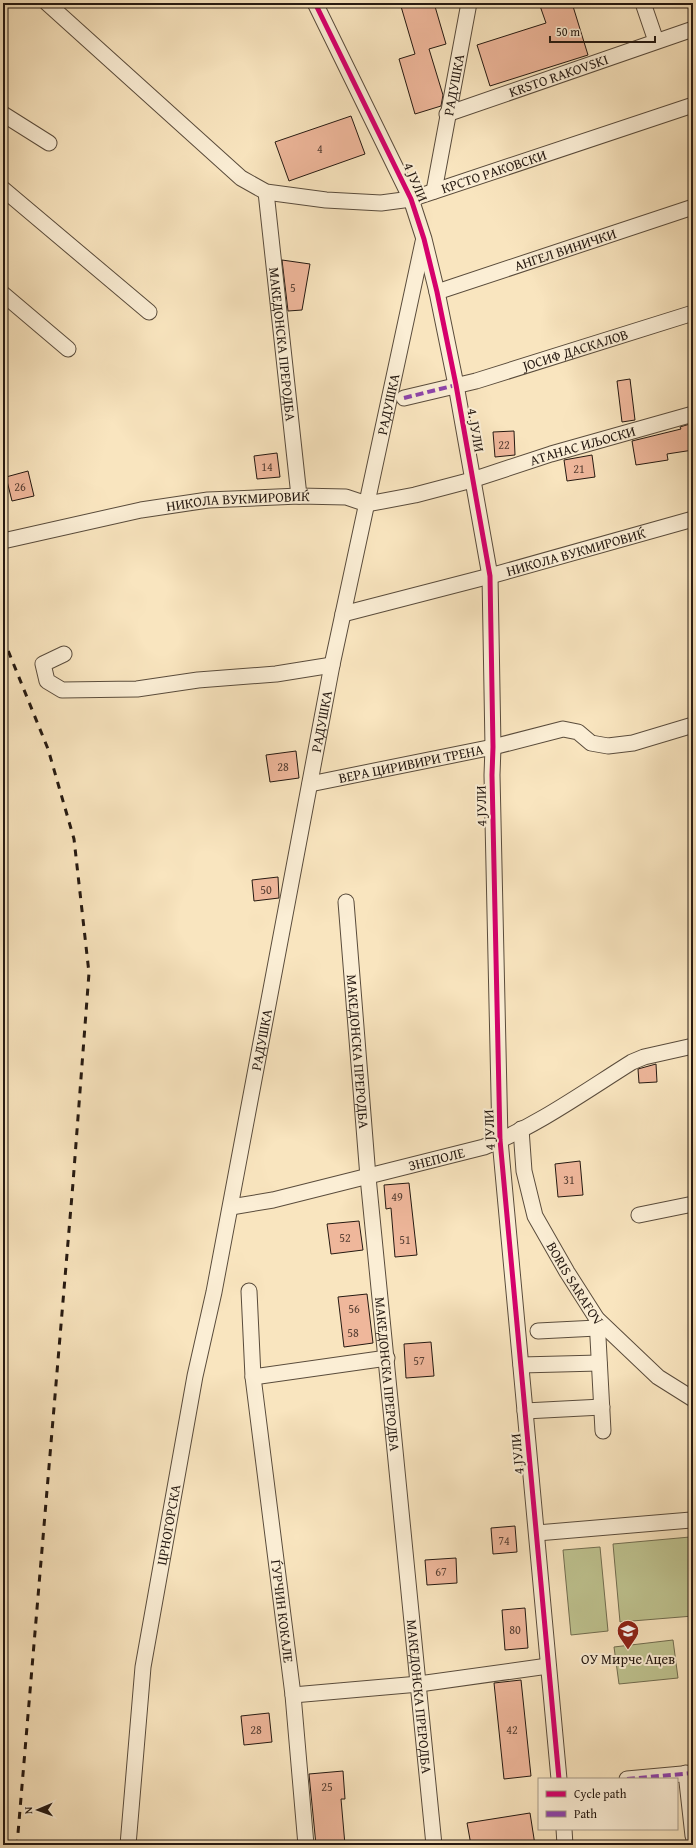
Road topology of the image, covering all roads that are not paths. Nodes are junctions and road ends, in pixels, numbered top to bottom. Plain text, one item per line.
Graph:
1 (47, 3) edge
2 (315, 3) edge
3 (469, 3) edge
4 (643, 3) edge
5 (693, 30) edge
6 (656, 41) junction
7 (693, 105) edge
8 (3, 114) edge
9 (447, 114) junction
10 (49, 143) dead end
11 (3, 189) edge
12 (434, 191) junction
13 (266, 192) junction
14 (411, 199) junction
15 (693, 207) edge
16 (424, 239) junction
17 (437, 292) junction
18 (3, 294) edge
19 (149, 312) dead end
20 (693, 312) edge
21 (68, 349) dead end
22 (456, 385) junction
23 (404, 398) dead end
24 (693, 414) edge
25 (472, 480) junction
26 (299, 496) junction
27 (367, 504) junction
28 (693, 519) edge
29 (3, 541) edge
30 (490, 576) junction
31 (343, 614) junction
32 (64, 654) dead end
33 (332, 665) junction
34 (693, 725) edge
35 (493, 747) junction
36 (310, 784) junction
37 (346, 902) dead end
38 (693, 1046) edge
39 (521, 1128) junction
40 (500, 1140) junction
41 (368, 1177) junction
42 (693, 1204) edge
43 (231, 1207) junction
44 (639, 1215) dead end
45 (249, 1290) dead end
46 (597, 1324) junction
47 (538, 1331) dead end
48 (386, 1358) junction
49 (599, 1363) junction
50 (521, 1366) junction
51 (253, 1377) junction
52 (693, 1399) edge
53 (602, 1407) junction
54 (525, 1411) junction
55 (603, 1431) dead end
56 (692, 1520) dead end
57 (537, 1533) junction
58 (548, 1666) junction
59 (419, 1684) junction
60 (292, 1695) junction
61 (690, 1773) edge
62 (559, 1778) edge
63 (638, 1778) edge
64 (564, 1830) edge
65 (693, 1836) edge
66 (128, 1845) edge
67 (306, 1845) edge
68 (434, 1845) edge
69 (565, 1845) edge

1 - 13 street
2 - 14 street, 4 ЈУЛИ
3 - 9 street, РАДУШКА
4 - 6 street
5 - 6 street, KRSTO RAKOVSKI
6 - 9 street, KRSTO RAKOVSKI
7 - 12 street, КРСТО РАКОВСКИ
8 - 10 street
9 - 12 street, РАДУШКА
11 - 19 street
12 - 14 street, КРСТО РАКОВСКИ
13 - 14 street, КРСТО РАКОВСКИ
13 - 26 street, МАКЕДОНСКА ПРЕРОДБА
14 - 16 street, 4 ЈУЛИ
15 - 17 street, АНГЕЛ ВИНИЧКИ
16 - 17 street, 4 ЈУЛИ
16 - 27 street, РАДУШКА
17 - 22 street, 4 ЈУЛИ
18 - 21 street
20 - 22 street, ЈОСИФ ДАСКАЛОВ
22 - 23 street, ЈОСИФ ДАСКАЛОВ
22 - 25 street, 4. ЈУЛИ
24 - 25 street, AТАНАС ИЉОСКИ
25 - 27 street, НИКОЛА ВУКМИРОВИЌ
25 - 30 street, 4 ЈУЛИ
26 - 27 street, НИКОЛА ВУКМИРОВИЌ
26 - 29 street, НИКОЛА ВУКМИРОВИЌ
27 - 31 street, РАДУШКА
28 - 30 street, НИКОЛА ВУКМИРОВИЌ
30 - 31 street, НИКОЛА ВУКМИРОВИЌ
30 - 35 street, 4 ЈУЛИ
31 - 33 street, РАДУШКА
32 - 33 street
33 - 36 street, РАДУШКА
34 - 35 street, ВЕРА ЦИРИВИРИ ТРЕНА
35 - 36 street, ВЕРА ЦИРИВИРИ ТРЕНА
35 - 40 street, 4 ЈУЛИ
36 - 43 street, РАДУШКА
37 - 41 street, МАКЕДОНСКА ПРЕРОДБА
38 - 39 street, ЗНЕПОЛЕ
39 - 40 street, ЗНЕПОЛЕ
39 - 46 street, BORIS SARAFOV
40 - 41 street, ЗНЕПОЛЕ
40 - 50 street, 4 ЈУЛИ
41 - 43 street, ЗНЕПОЛЕ
41 - 48 street, МАКЕДОНСКА ПРЕРОДБА
42 - 44 street
43 - 66 street, ЦРНОГОРСКА
45 - 51 street, ЃУРЧИН КОКАЛЕ
46 - 47 street
46 - 49 street
46 - 52 street, BORIS SARAFOV
48 - 51 street
48 - 59 street, МАКЕДОНСКА ПРЕРОДБА
49 - 50 street
49 - 53 street
50 - 54 street, 4 ЈУЛИ
51 - 60 street, ЃУРЧИН КОКАЛЕ
53 - 54 street
53 - 55 street
54 - 57 street, 4 ЈУЛИ
56 - 57 street
57 - 58 street, 4 ЈУЛИ
58 - 59 street
58 - 62 street, 4 ЈУЛИ
59 - 60 street
59 - 68 street, МАКЕДОНСКА ПРЕРОДБА
60 - 67 street, ЃУРЧИН КОКАЛЕ
61 - 63 street
61 - 65 street
64 - 69 street

